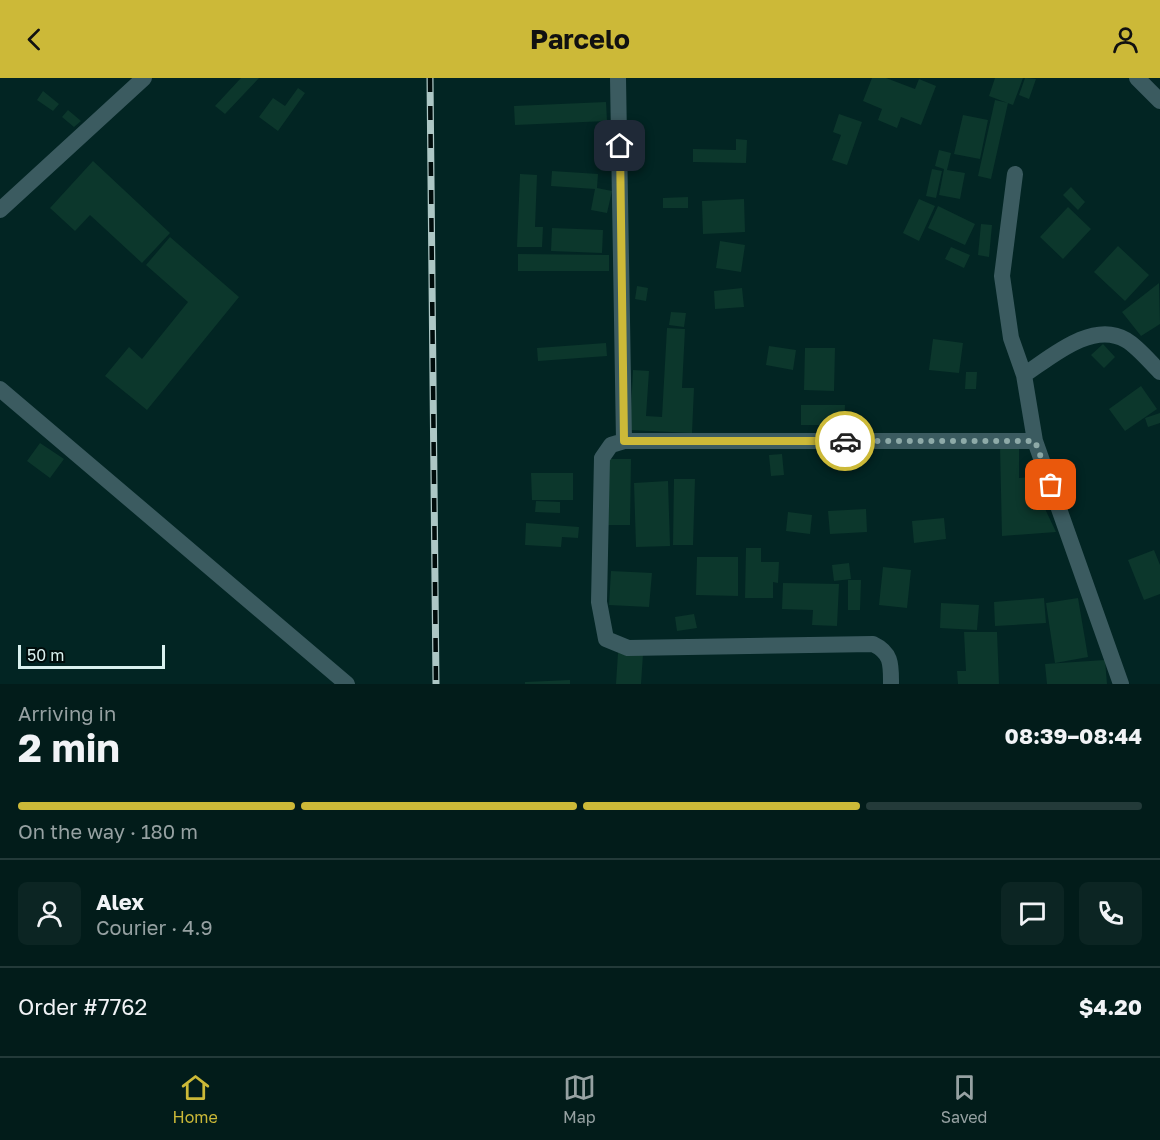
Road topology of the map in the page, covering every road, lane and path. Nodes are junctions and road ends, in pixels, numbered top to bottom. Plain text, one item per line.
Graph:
1 (144, 78) edge
2 (618, 78) edge
3 (1137, 78) edge
4 (1160, 101) edge
5 (1015, 174) dead end
6 (0, 210) edge
7 (1160, 372) edge
8 (1024, 375) junction
9 (0, 389) edge
10 (624, 441) junction
11 (1035, 441) junction
12 (347, 684) edge
13 (891, 684) edge
14 (1121, 684) edge

1 - 6 street
2 - 10 street
3 - 4 street
5 - 8 street
7 - 8 street
8 - 11 street
9 - 12 street
10 - 11 street
10 - 13 street
11 - 14 street

